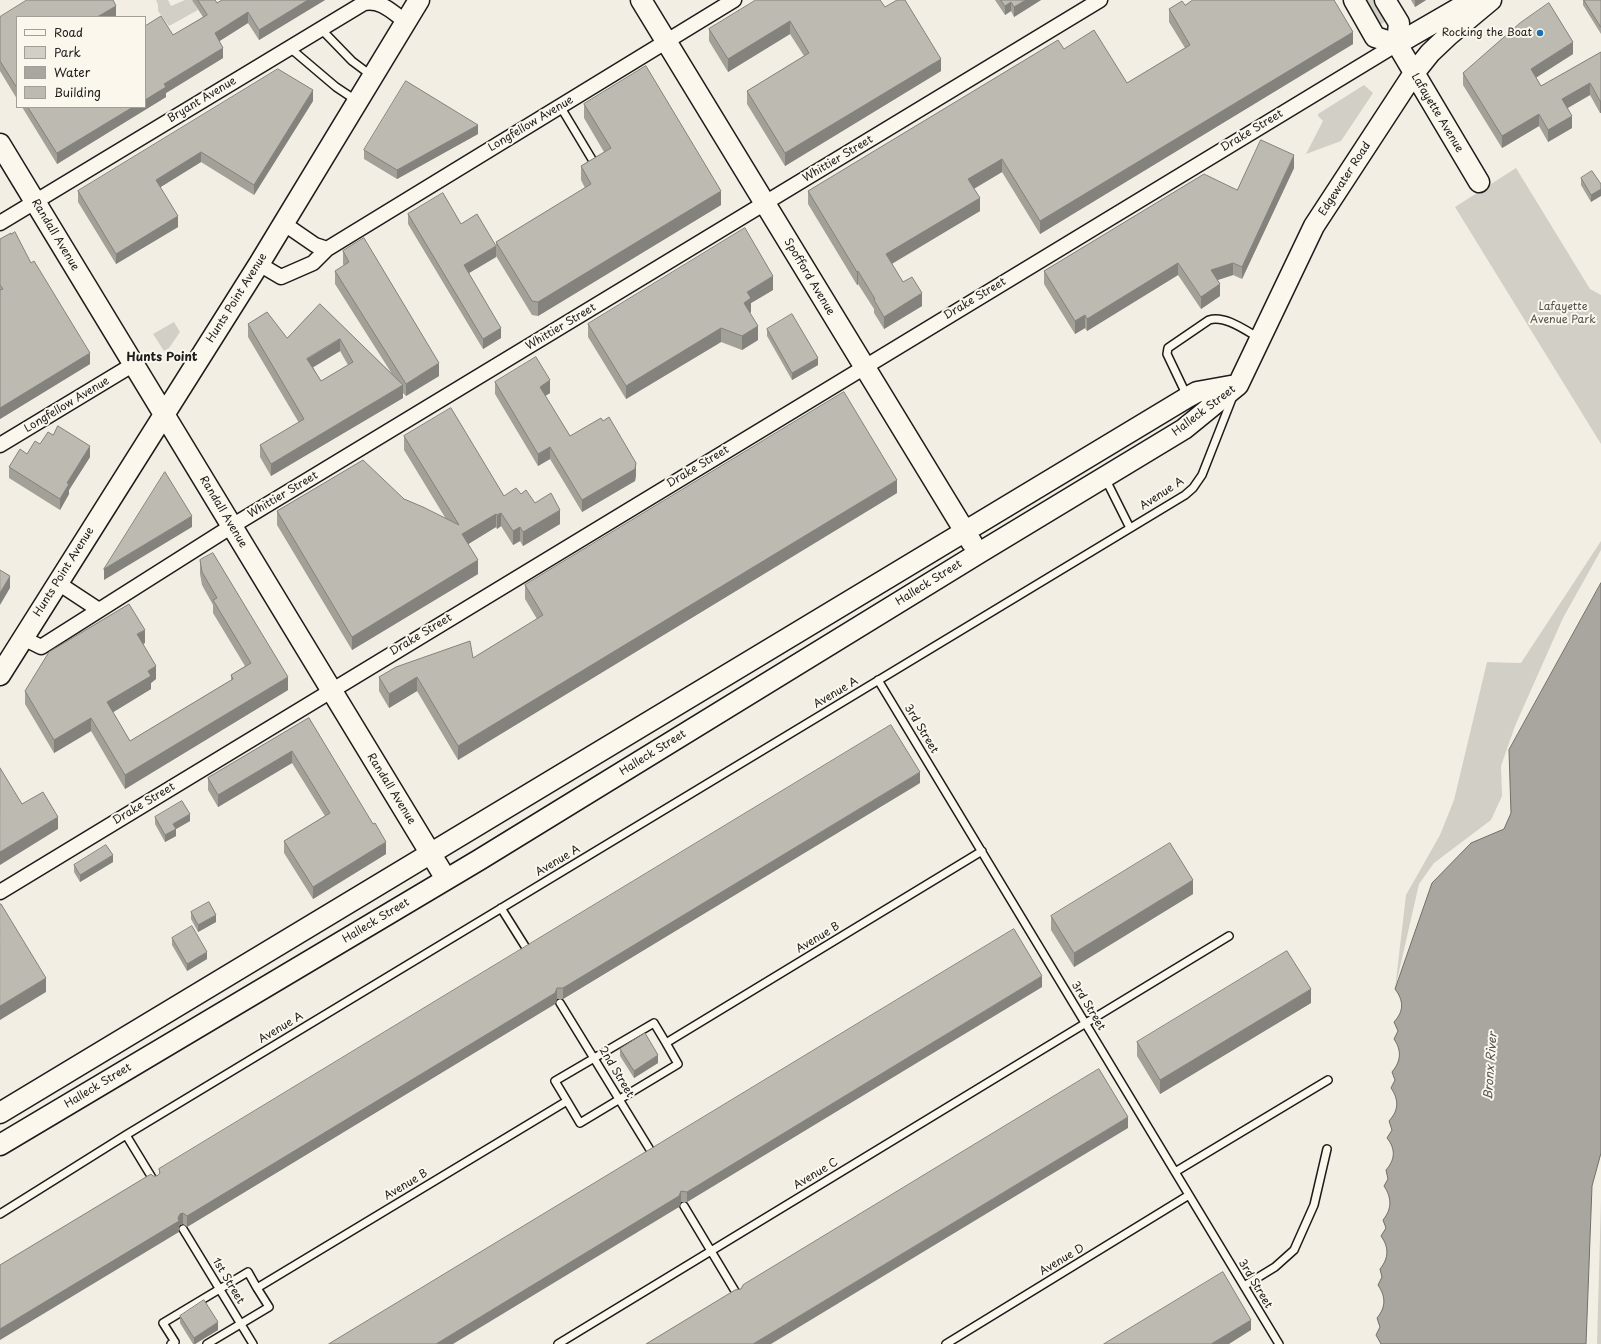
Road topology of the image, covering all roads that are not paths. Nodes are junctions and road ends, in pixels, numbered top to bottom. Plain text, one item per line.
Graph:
1 (419, 0) edge
2 (641, 0) edge
3 (734, 0) edge
4 (1100, 0) edge
5 (1354, 0) edge
6 (1385, 0) edge
7 (1476, 0) edge
8 (1491, 0) edge
9 (406, 22) junction
10 (321, 29) junction
11 (666, 41) junction
12 (1397, 44) junction
13 (290, 48) junction
14 (1414, 73) junction
15 (373, 76) junction
16 (357, 102) junction
17 (560, 106) junction
18 (0, 144) edge
19 (596, 166) edge
20 (1479, 182) dead end
21 (35, 202) junction
22 (764, 203) junction
23 (0, 223) edge
24 (284, 223) junction
25 (327, 249) junction
26 (259, 264) junction
27 (1260, 338) junction
28 (134, 364) junction
29 (864, 367) junction
30 (1238, 385) junction
31 (1188, 397) junction
32 (164, 413) junction
33 (0, 445) edge
34 (1104, 477) junction
35 (232, 526) junction
36 (1130, 528) junction
37 (965, 532) junction
38 (979, 553) junction
39 (58, 583) junction
40 (99, 610) junction
41 (23, 638) junction
42 (1, 673) edge
43 (878, 680) junction
44 (332, 690) junction
45 (982, 851) junction
46 (431, 853) junction
47 (446, 879) junction
48 (0, 892) edge
49 (501, 908) junction
50 (1229, 936) dead end
51 (528, 951) edge
52 (560, 1003) dead end
53 (1086, 1024) junction
54 (666, 1043) junction
55 (594, 1058) junction
56 (1328, 1080) dead end
57 (620, 1099) junction
58 (567, 1101) junction
59 (0, 1113) edge
60 (126, 1135) junction
61 (3, 1137) edge
62 (1327, 1149) dead end
63 (652, 1153) edge
64 (1175, 1172) junction
65 (155, 1182) edge
66 (1189, 1195) junction
67 (684, 1206) dead end
68 (0, 1214) edge
69 (183, 1229) dead end
70 (711, 1251) junction
71 (1244, 1286) junction
72 (257, 1288) junction
73 (220, 1289) junction
74 (738, 1296) edge
75 (241, 1324) junction
76 (174, 1343) edge
77 (208, 1344) edge
78 (254, 1344) edge
79 (558, 1344) edge
80 (946, 1344) edge
81 (1279, 1344) edge

1 - 9 main road, Hunts Point Avenue
2 - 11 main road, Spofford Avenue
3 - 11 street, Longfellow Avenue
4 - 22 street, Whittier Street
5 - 12 main road
6 - 12 main road
7 - 12 main road
8 - 14 main road, Edgewater Road
9 - 10 street, Bryant Avenue
9 - 15 main road, Hunts Point Avenue
10 - 13 street, Bryant Avenue
10 - 15 lane
11 - 17 street, Longfellow Avenue
11 - 22 main road, Spofford Avenue
12 - 14 main road, Lafayette Avenue
12 - 29 street, Drake Street
13 - 16 lane
13 - 21 street, Bryant Avenue
14 - 20 main road, Lafayette Avenue
14 - 27 main road, Edgewater Road
15 - 16 main road, Hunts Point Avenue
16 - 24 main road, Hunts Point Avenue
17 - 19 lane
17 - 25 street, Longfellow Avenue
18 - 21 main road, Randall Avenue
21 - 23 street, Bryant Avenue
21 - 28 main road, Randall Avenue
22 - 29 main road, Spofford Avenue
22 - 35 street, Whittier Street
24 - 25 street
24 - 26 main road, Hunts Point Avenue
25 - 26 street, Longfellow Avenue
26 - 32 main road, Hunts Point Avenue
27 - 30 main road, Edgewater Road
27 - 31 lane
28 - 32 main road, Randall Avenue
28 - 33 street, Longfellow Avenue
29 - 37 main road, Spofford Avenue
29 - 44 street, Drake Street
30 - 31 main road, Halleck Street
30 - 34 main road, Halleck Street
30 - 36 lane, Avenue A
31 - 37 main road, Halleck Street
32 - 35 main road, Randall Avenue
32 - 39 main road, Hunts Point Avenue
34 - 36 lane
34 - 38 main road, Halleck Street
35 - 40 street, Whittier Street
35 - 44 main road, Randall Avenue
36 - 43 lane, Avenue A
37 - 38 main road, Spofford Avenue
37 - 46 main road, Halleck Street
38 - 47 main road, Halleck Street
39 - 40 street
39 - 41 main road, Hunts Point Avenue
40 - 41 street, Whittier Street
41 - 42 main road, Hunts Point Avenue
43 - 45 lane, 3rd Street
43 - 49 lane, Avenue A
44 - 46 main road, Randall Avenue
44 - 48 street, Drake Street
45 - 53 lane, 3rd Street
45 - 54 lane, Avenue B
46 - 47 main road, Randall Avenue
46 - 59 main road, Halleck Street
47 - 61 main road, Halleck Street
49 - 51 lane
49 - 60 lane, Avenue A
50 - 53 lane, Avenue C
52 - 55 lane, 2nd Street
53 - 64 lane, 3rd Street
53 - 70 lane, Avenue C
54 - 55 lane
54 - 57 lane
55 - 57 lane, 2nd Street
55 - 58 lane
56 - 64 lane
57 - 58 lane
57 - 63 lane, 2nd Street
58 - 72 lane, Avenue B
60 - 65 lane
60 - 68 lane, Avenue A
62 - 71 lane
64 - 66 lane, 3rd Street
66 - 71 lane, 3rd Street
66 - 80 lane, Avenue D
67 - 70 lane
69 - 73 lane, 1st Street
70 - 74 lane
70 - 79 lane, Avenue C
71 - 81 lane, 3rd Street
72 - 73 lane
72 - 75 lane
73 - 75 lane, 1st Street
73 - 76 lane
75 - 77 lane
75 - 78 lane, 1st Street

